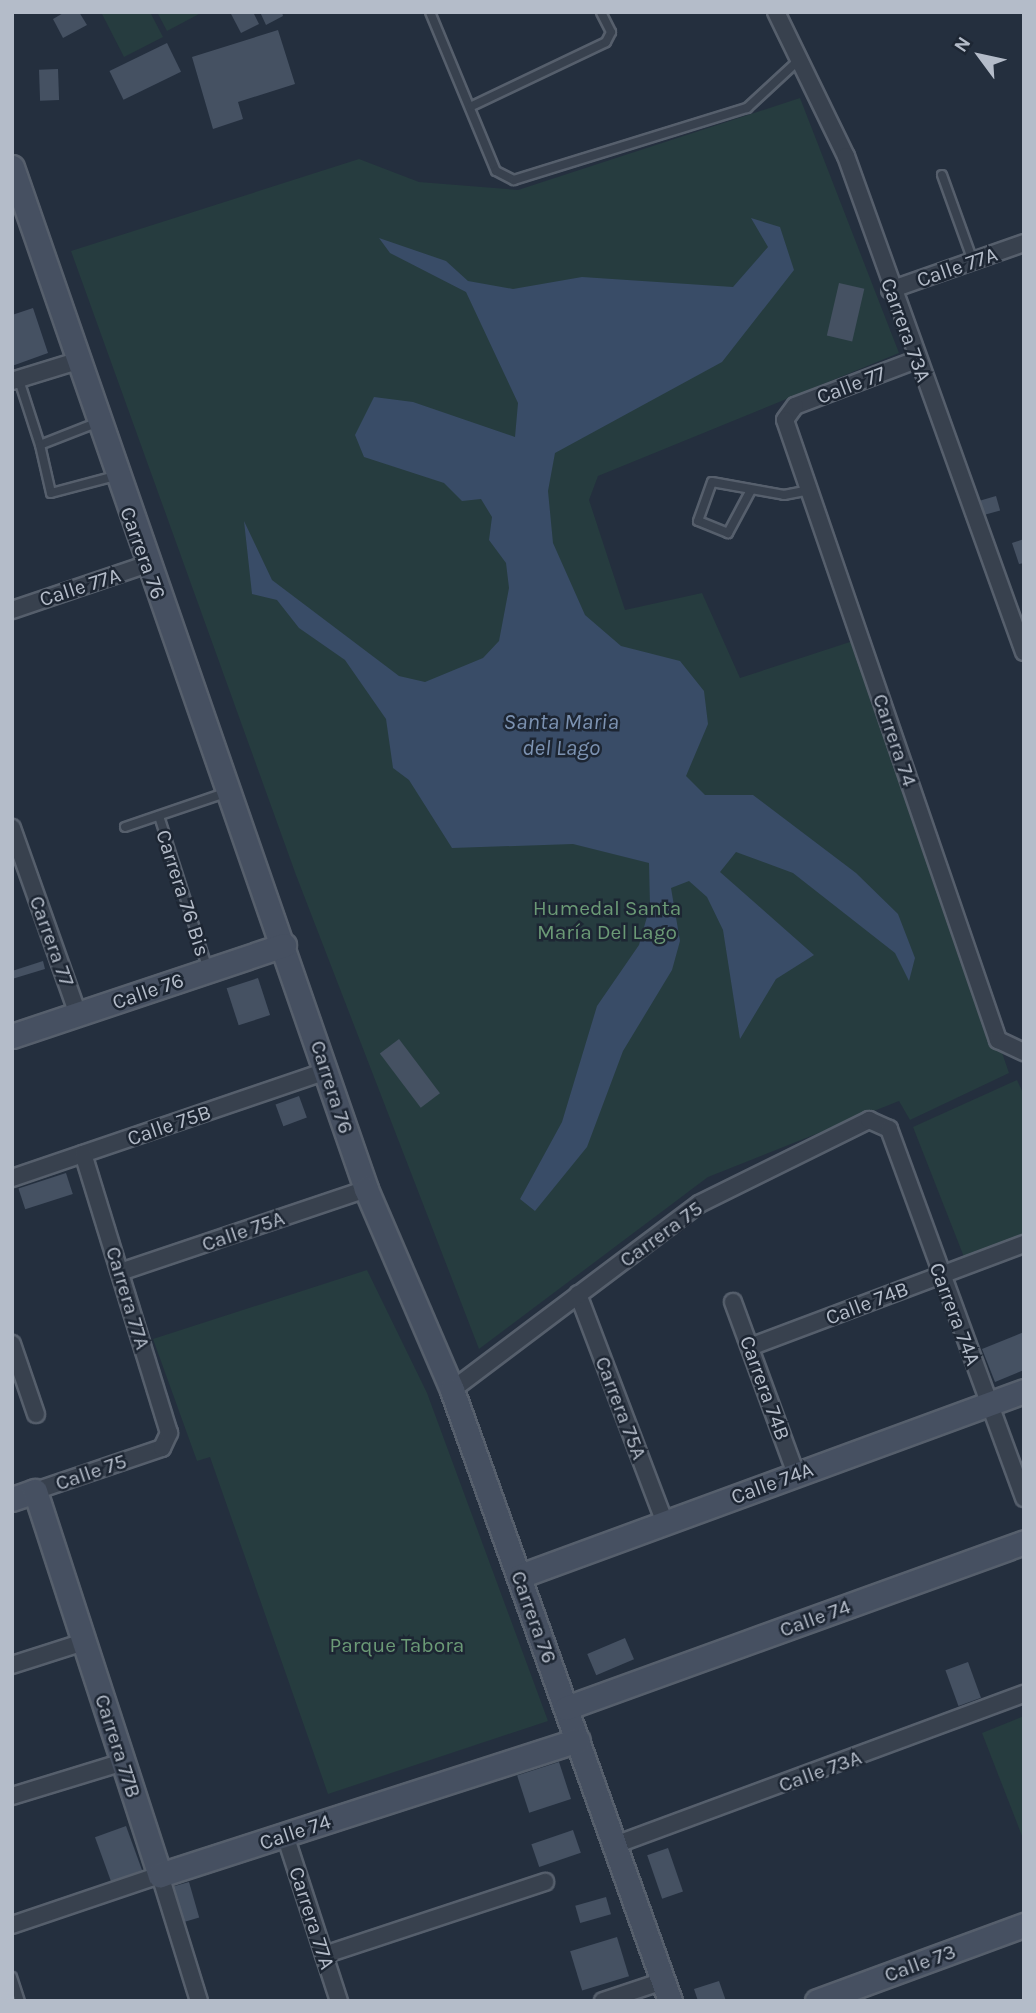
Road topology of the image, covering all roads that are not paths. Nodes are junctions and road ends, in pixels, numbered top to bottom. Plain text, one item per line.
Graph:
1 (430, 12) edge
2 (601, 12) edge
3 (776, 12) edge
4 (800, 59) junction
5 (472, 106) junction
6 (12, 167) edge
7 (942, 175) dead end
8 (1024, 243) edge
9 (973, 261) junction
10 (890, 290) junction
11 (916, 360) junction
12 (76, 361) junction
13 (15, 381) edge
14 (787, 412) joint
15 (96, 423) junction
16 (40, 445) junction
17 (115, 476) junction
18 (809, 489) junction
19 (751, 490) junction
20 (148, 565) junction
21 (12, 610) edge
22 (1024, 652) edge
23 (228, 792) junction
24 (159, 816) junction
25 (125, 827) dead end
26 (12, 828) edge
27 (284, 945) junction
28 (208, 971) junction
29 (78, 1014) junction
30 (12, 1036) edge
31 (1024, 1052) edge
32 (327, 1071) junction
33 (889, 1129) joint
34 (83, 1154) junction
35 (12, 1178) edge
36 (366, 1189) junction
37 (1024, 1244) edge
38 (120, 1272) junction
39 (939, 1275) junction
40 (578, 1294) junction
41 (733, 1302) dead end
42 (12, 1344) edge
43 (750, 1347) junction
44 (15, 1364) edge
45 (452, 1390) junction
46 (1024, 1391) edge
47 (989, 1404) junction
48 (36, 1414) dead end
49 (167, 1442) joint
50 (796, 1475) junction
51 (35, 1491) junction
52 (1024, 1498) edge
53 (12, 1499) edge
54 (664, 1523) junction
55 (1024, 1542) edge
56 (520, 1576) junction
57 (84, 1642) junction
58 (12, 1665) edge
59 (1024, 1694) edge
60 (566, 1708) junction
61 (578, 1740) junction
62 (123, 1762) junction
63 (12, 1796) edge
64 (285, 1835) junction
65 (615, 1844) junction
66 (160, 1875) junction
67 (545, 1882) dead end
68 (12, 1925) edge
69 (1022, 1931) edge
70 (324, 1955) junction
71 (12, 1977) edge
72 (667, 1991) edge
73 (20, 2001) edge
74 (199, 2001) edge
75 (339, 2001) edge
76 (603, 2001) edge
77 (817, 2001) edge

1 - 5 lane
2 - 5 lane
3 - 4 street, Carrera 73A
4 - 5 lane
4 - 10 street, Carrera 73A
6 - 12 street, Carrera 76
7 - 9 lane
8 - 9 street, Calle 77A
9 - 10 street, Calle 77A
10 - 11 street, Carrera 73A
11 - 14 street, Calle 77
11 - 22 street, Carrera 73A
12 - 13 street
12 - 15 street, Carrera 76
13 - 16 lane
14 - 18 street, Carrera 74
15 - 16 lane
15 - 17 street, Carrera 76
16 - 17 lane
17 - 20 street, Carrera 76
18 - 19 lane
18 - 31 street, Carrera 74
19 - 19 lane
20 - 21 street, Calle 77A
20 - 23 street, Carrera 76
23 - 24 lane
23 - 27 street, Carrera 76
24 - 25 lane
24 - 28 lane, Carrera 76 Bis
26 - 29 street, Carrera 77
27 - 28 street, Calle 76
27 - 32 street, Carrera 76
28 - 29 street, Calle 76
29 - 30 street, Calle 76
32 - 34 street, Calle 75B
32 - 36 street, Carrera 76
33 - 39 street, Carrera 74A
33 - 40 street, Carrera 75
34 - 35 street, Calle 75B
34 - 38 street, Carrera 77A
36 - 38 street, Calle 75A
36 - 45 street, Carrera 76
37 - 39 street, Calle 74B
38 - 49 street, Carrera 77A
39 - 43 street, Calle 74B
39 - 47 street, Carrera 74A
40 - 45 street, Carrera 75
40 - 54 street, Carrera 75A
41 - 43 street, Carrera 74B
42 - 44 street
43 - 50 street, Carrera 74B
44 - 48 street
45 - 56 street, Carrera 76
46 - 47 street, Calle 74A
47 - 50 street, Calle 74A
47 - 52 street, Carrera 74A
49 - 51 street, Calle 75
50 - 54 street, Calle 74A
51 - 53 street, Calle 75
51 - 57 street, Carrera 77B
54 - 56 street, Calle 74A
55 - 60 street, Calle 74
56 - 60 street, Carrera 76
57 - 58 street
57 - 62 street, Carrera 77B
59 - 65 street, Calle 73A
60 - 61 street, Carrera 76
61 - 64 street, Calle 74
61 - 65 street, Carrera 76
62 - 63 street
62 - 66 street, Carrera 77B
64 - 66 street, Calle 74
64 - 70 street, Carrera 77A
65 - 72 street, Carrera 76
66 - 68 street, Calle 74
66 - 74 street, Carrera 77B
67 - 70 street
69 - 77 street, Calle 73
70 - 75 street, Carrera 77A
71 - 73 lane
72 - 76 street

